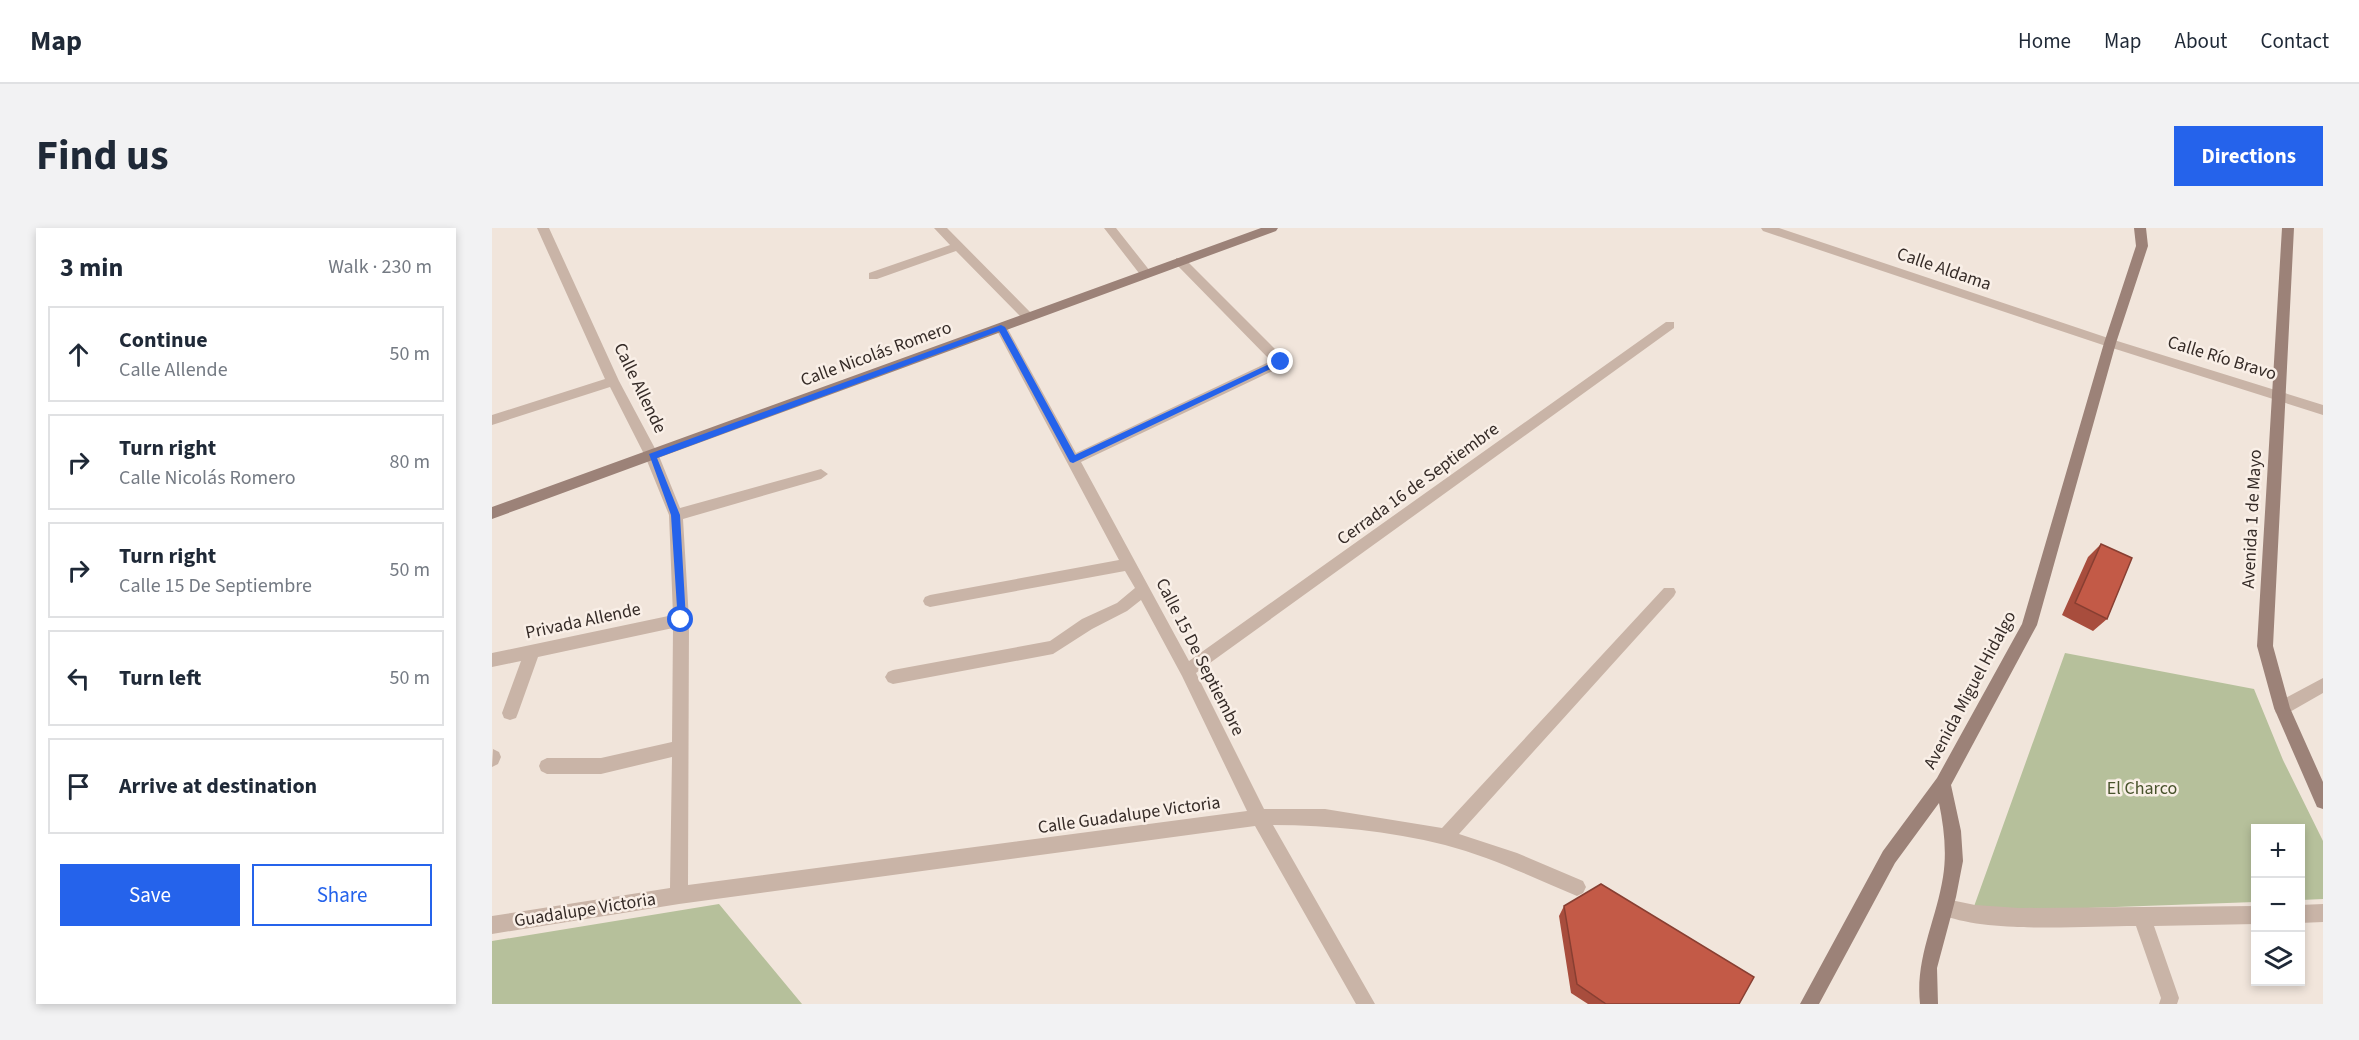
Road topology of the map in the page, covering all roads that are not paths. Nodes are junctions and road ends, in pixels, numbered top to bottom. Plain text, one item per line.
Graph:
1 (543, 228) edge
2 (940, 228) edge
3 (1110, 228) edge
4 (1272, 228) edge
5 (1767, 228) edge
6 (2140, 228) edge
7 (2288, 228) edge
8 (958, 246) junction
9 (1180, 261) junction
10 (1146, 274) junction
11 (873, 276) dead end
12 (1028, 317) junction
13 (1670, 325) dead end
14 (1001, 327) junction
15 (2110, 344) junction
16 (613, 381) junction
17 (2279, 394) junction
18 (2323, 410) edge
19 (492, 420) edge
20 (652, 456) junction
21 (1073, 460) junction
22 (821, 474) dead end
23 (492, 513) edge
24 (676, 515) junction
25 (1129, 564) junction
26 (1143, 590) junction
27 (1670, 592) dead end
28 (930, 601) dead end
29 (681, 620) junction
30 (531, 652) junction
31 (492, 660) edge
32 (1187, 671) junction
33 (893, 676) dead end
34 (2323, 685) edge
35 (2282, 708) junction
36 (510, 713) dead end
37 (680, 748) junction
38 (547, 766) dead end
39 (1943, 784) junction
40 (2323, 801) edge
41 (1258, 817) junction
42 (1444, 837) junction
43 (1577, 887) dead end
44 (679, 895) junction
45 (1946, 908) junction
46 (2323, 913) edge
47 (2305, 914) edge
48 (2251, 915) edge
49 (2142, 918) junction
50 (492, 925) edge
51 (1366, 1004) edge
52 (1809, 1004) edge
53 (1929, 1004) edge
54 (2168, 1004) edge

1 - 16 street, Calle Allende
2 - 8 street
3 - 10 street
4 - 9 main road, Calle Nicolás Romero
5 - 15 street, Calle Aldama
6 - 15 main road, Avenida Miguel Hidalgo
7 - 17 main road, Avenida 1 de Mayo
8 - 11 street
8 - 12 street
9 - 10 main road, Calle Nicolás Romero
9 - 21 street
10 - 12 main road, Calle Nicolás Romero
12 - 14 main road, Calle Nicolás Romero
13 - 32 street, Cerrada 16 de Septiembre
14 - 20 main road, Calle Nicolás Romero
14 - 21 street, Calle 15 De Septiembre
15 - 17 street, Calle Río Bravo
15 - 39 main road, Avenida Miguel Hidalgo
16 - 19 street
16 - 20 street, Calle Allende
17 - 18 street, Calle Río Bravo
17 - 35 main road, Avenida 1 de Mayo
20 - 23 main road, Calle Nicolás Romero
20 - 24 street, Calle Allende
21 - 25 street, Calle 15 De Septiembre
22 - 24 street
24 - 29 street, Calle Allende
25 - 26 street, Calle 15 De Septiembre
25 - 28 street
26 - 32 street, Calle 15 De Septiembre
26 - 33 street
27 - 42 street
29 - 30 street, Privada Allende
29 - 37 street, Calle Allende
30 - 31 street, Privada Allende
30 - 36 street
32 - 41 street, Calle 15 De Septiembre
34 - 35 street
35 - 40 main road, Avenida 1 de Mayo
37 - 38 street
37 - 44 street, Calle Allende
39 - 45 main road
39 - 52 main road, Avenida Miguel Hidalgo
41 - 42 street, Calle Guadalupe Victoria
41 - 44 street, Calle Guadalupe Victoria
41 - 51 street, Calle 15 De Septiembre
42 - 43 street, Calle Guadalupe Victoria
44 - 50 street, Guadalupe Victoria
45 - 49 street
45 - 53 main road
46 - 47 street
48 - 49 street
49 - 54 street

